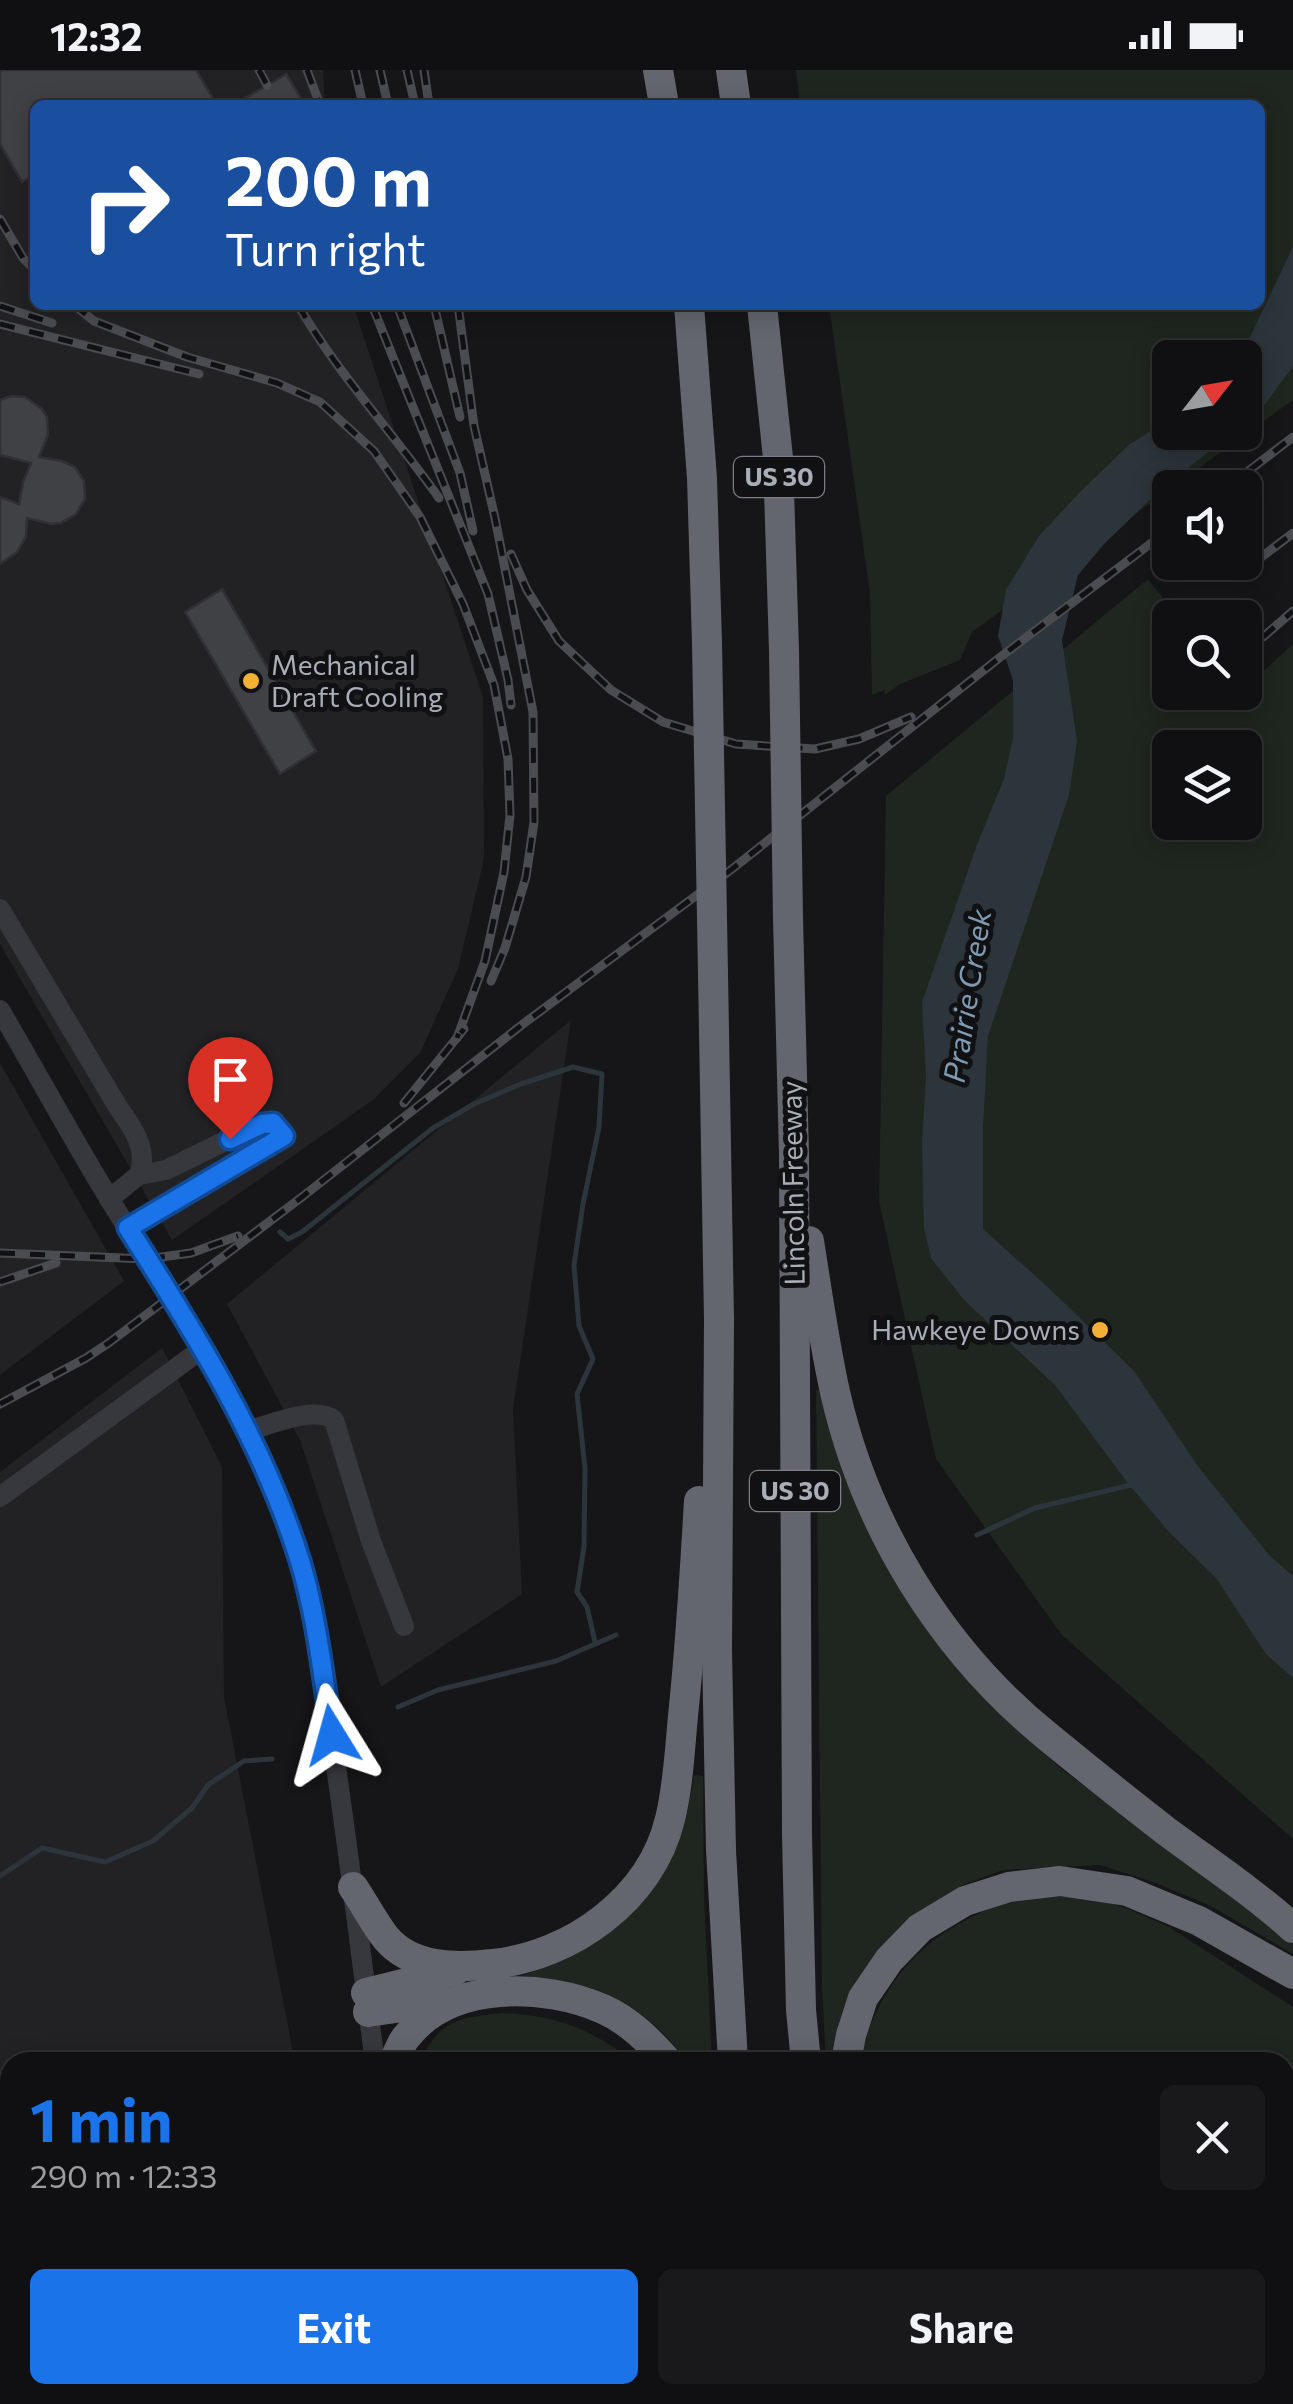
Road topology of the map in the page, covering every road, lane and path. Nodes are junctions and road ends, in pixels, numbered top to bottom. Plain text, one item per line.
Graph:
1 (658, 70) edge
2 (730, 70) edge
3 (663, 100) edge
4 (735, 100) edge
5 (689, 310) edge
6 (763, 310) edge
7 (0, 909) edge
8 (0, 1010) edge
9 (794, 1156) junction
10 (139, 1175) junction
11 (109, 1198) junction
12 (128, 1228) junction
13 (719, 1320) junction
14 (202, 1349) junction
15 (247, 1431) junction
16 (0, 1497) edge
17 (404, 1626) dead end
18 (354, 1887) junction
19 (1293, 1928) edge
20 (478, 1966) junction
21 (1293, 1974) edge
22 (454, 2000) junction
23 (367, 2003) junction
24 (374, 2052) edge
25 (398, 2052) edge
26 (659, 2052) edge
27 (732, 2052) edge
28 (805, 2052) edge
29 (847, 2052) edge

1 - 3 highway
2 - 4 highway
5 - 13 highway, US 30, bridge
6 - 9 highway, Lincoln Freeway / US 30, bridge
7 - 10 street
8 - 11 street
9 - 19 highway
9 - 28 highway, Lincoln Freeway / US 30
10 - 11 street
10 - 12 street
11 - 12 street
12 - 14 street
13 - 20 highway
13 - 27 highway, US 30
14 - 15 street
14 - 16 street
15 - 17 street
15 - 18 street
18 - 20 highway
18 - 23 street
20 - 23 highway
21 - 29 highway
22 - 23 highway
22 - 25 highway
22 - 26 highway
23 - 24 street

